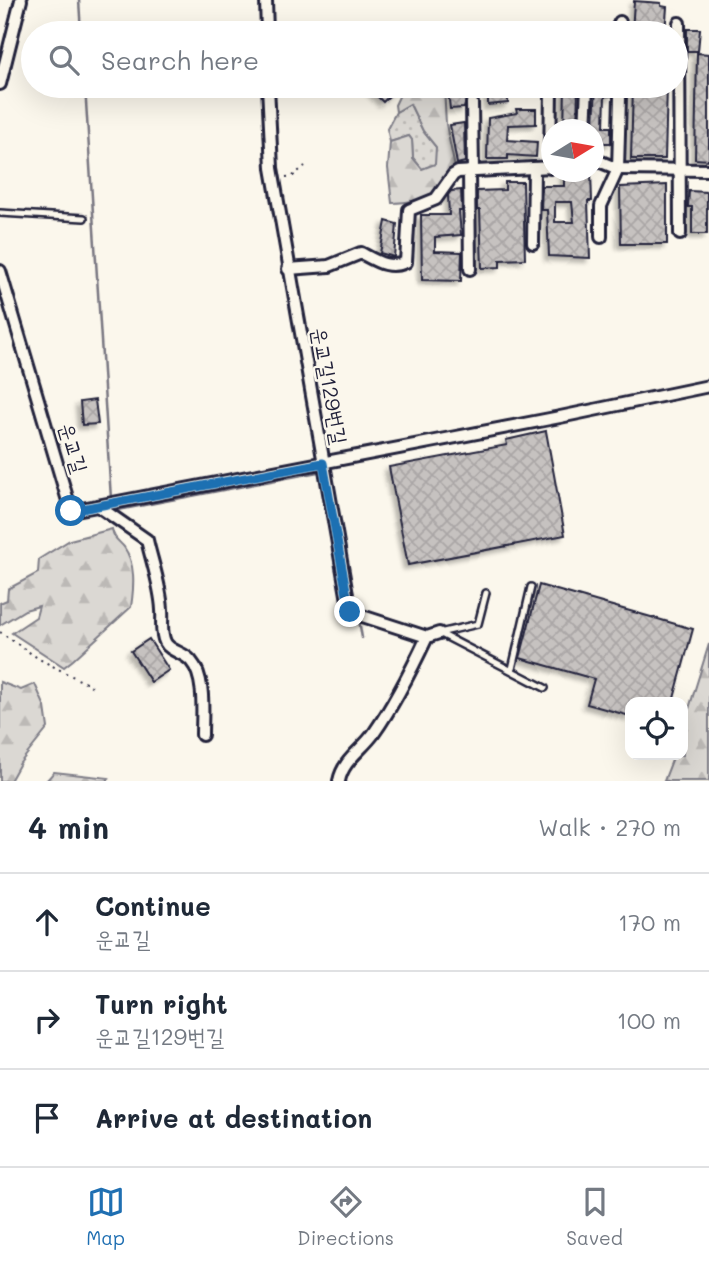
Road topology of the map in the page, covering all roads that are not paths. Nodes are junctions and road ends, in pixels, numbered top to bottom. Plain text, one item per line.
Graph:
1 (21, 0) edge
2 (266, 0) edge
3 (267, 21) edge
4 (0, 84) edge
5 (269, 98) edge
6 (551, 98) edge
7 (586, 98) edge
8 (620, 98) edge
9 (680, 98) edge
10 (472, 103) dead end
11 (551, 119) edge
12 (586, 119) edge
13 (604, 163) edge
14 (534, 169) junction
15 (541, 169) edge
16 (618, 169) junction
17 (680, 170) junction
18 (709, 170) edge
19 (471, 171) junction
20 (0, 213) edge
21 (83, 218) dead end
22 (680, 234) dead end
23 (601, 237) dead end
24 (533, 243) dead end
25 (288, 269) junction
26 (470, 269) dead end
27 (0, 271) edge
28 (709, 386) edge
29 (323, 463) junction
30 (99, 506) junction
31 (531, 587) dead end
32 (486, 593) dead end
33 (439, 633) junction
34 (427, 637) junction
35 (512, 669) junction
36 (545, 688) dead end
37 (202, 735) dead end
38 (339, 781) edge

1 - 4 street
2 - 3 street
5 - 25 street, 운교길129번길
6 - 11 street
7 - 12 street
8 - 16 street
9 - 17 street
10 - 19 street
13 - 16 street
14 - 15 street
14 - 19 street
14 - 24 street
16 - 17 street
16 - 23 street
17 - 18 street
17 - 22 street
19 - 25 street
19 - 26 street
20 - 21 lane
25 - 29 street, 운교길129번길
27 - 30 street, 운교길
28 - 29 street, 운교길
29 - 30 street, 운교길
29 - 34 street, 운교길129번길
30 - 37 street
31 - 35 lane
32 - 33 lane
33 - 34 street
33 - 35 lane
34 - 38 street
35 - 36 lane

